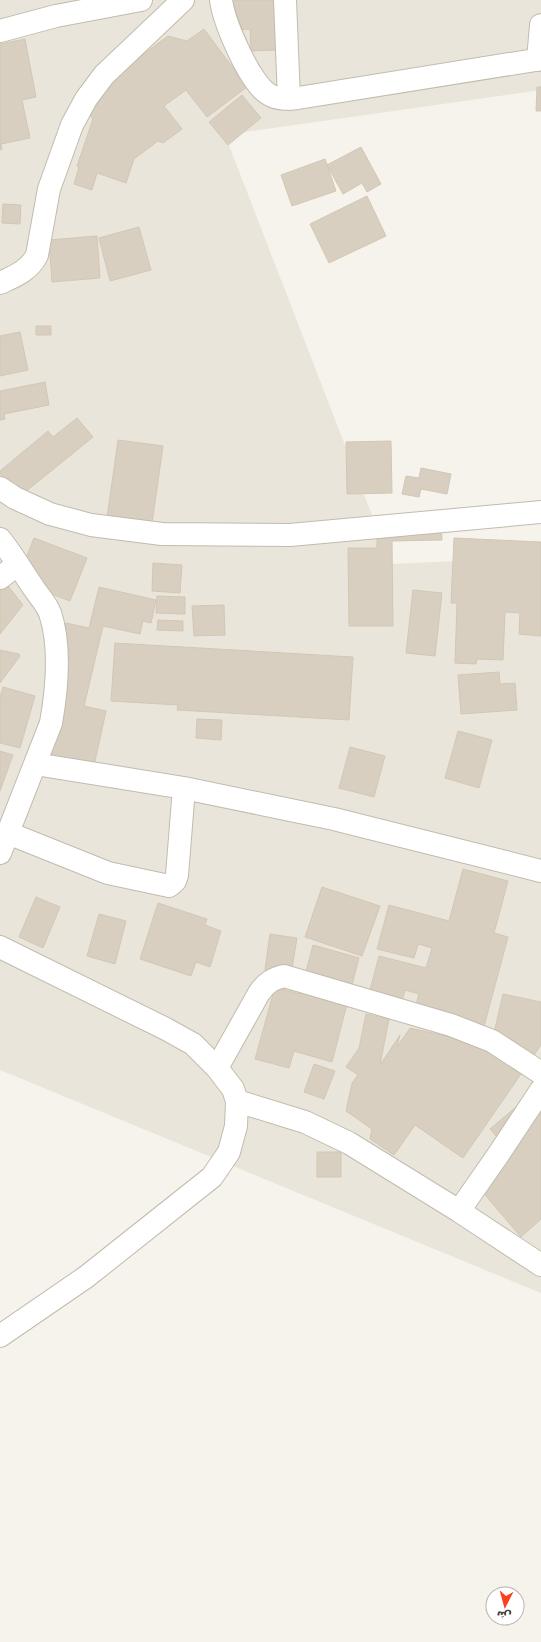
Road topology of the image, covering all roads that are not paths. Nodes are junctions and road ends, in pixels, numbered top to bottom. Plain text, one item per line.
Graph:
1 (141, 0) edge
2 (183, 0) edge
3 (221, 0) edge
4 (285, 0) edge
5 (541, 25) edge
6 (0, 31) edge
7 (539, 60) edge
8 (289, 99) junction
9 (0, 283) edge
10 (0, 488) edge
11 (541, 512) edge
12 (0, 539) edge
13 (18, 564) junction
14 (0, 578) edge
15 (35, 764) junction
16 (184, 788) junction
17 (4, 843) edge
18 (541, 871) edge
19 (0, 947) edge
20 (217, 1068) junction
21 (541, 1073) edge
22 (541, 1090) edge
23 (237, 1101) junction
24 (459, 1211) junction
25 (538, 1259) edge
26 (0, 1336) edge

1 - 6 street
2 - 9 street
3 - 8 street
4 - 8 street
5 - 7 street
7 - 8 street
10 - 11 street
12 - 13 street
13 - 14 street
13 - 15 street
15 - 16 street
15 - 17 street
16 - 17 street
16 - 18 street
19 - 20 street
20 - 21 street
20 - 23 street
22 - 24 street
23 - 24 street
23 - 26 street
24 - 25 street

